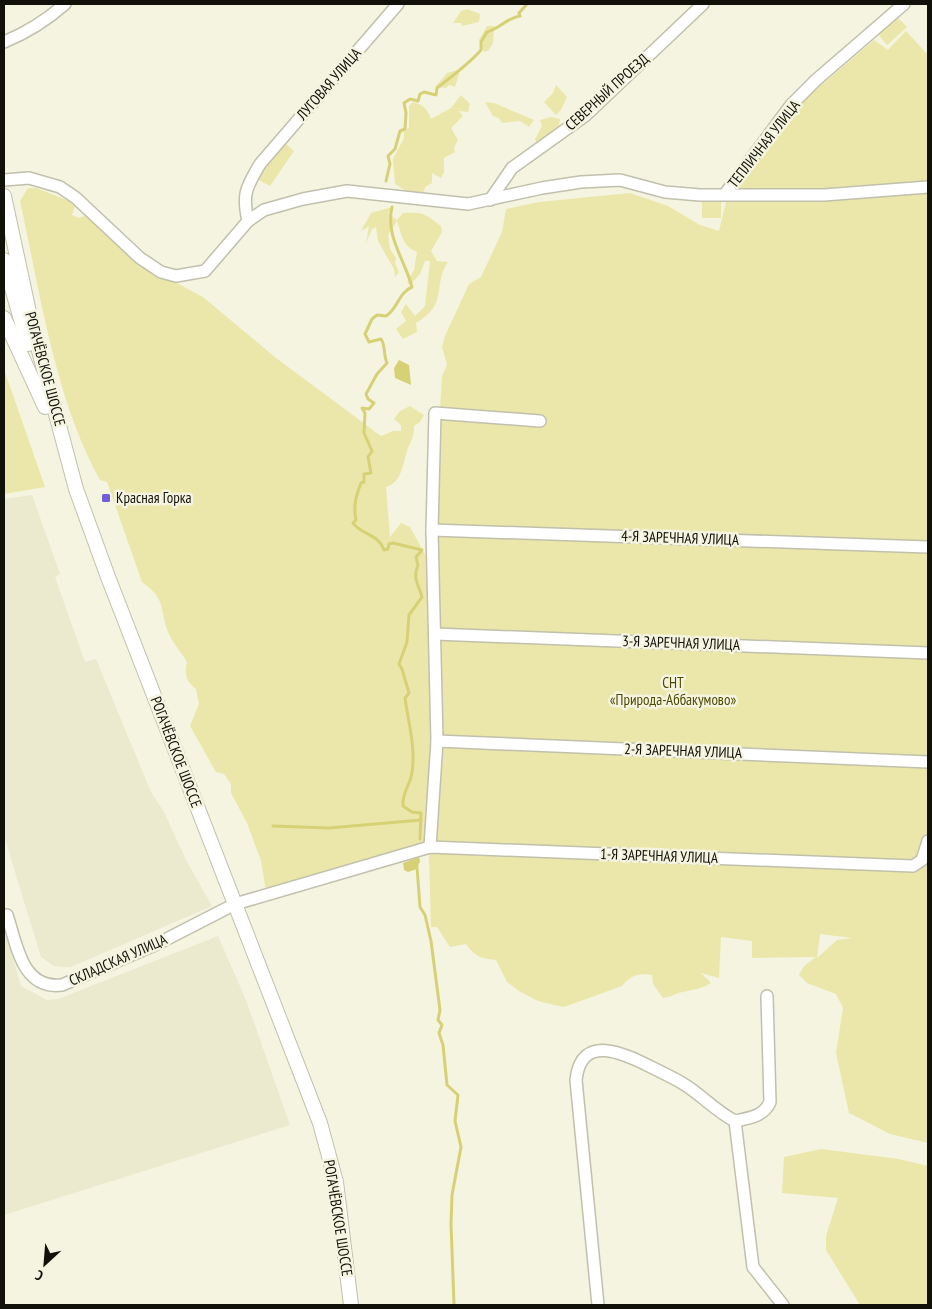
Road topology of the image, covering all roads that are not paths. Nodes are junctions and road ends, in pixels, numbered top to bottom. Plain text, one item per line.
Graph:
1 (65, 4) edge
2 (398, 4) edge
3 (703, 4) edge
4 (904, 4) edge
5 (4, 42) edge
6 (4, 180) edge
7 (928, 187) edge
8 (725, 194) junction
9 (4, 196) edge
10 (490, 200) junction
11 (248, 221) junction
12 (4, 260) edge
13 (4, 318) edge
14 (45, 407) junction
15 (540, 421) dead end
16 (76, 490) junction
17 (432, 530) junction
18 (928, 547) edge
19 (435, 634) junction
20 (928, 653) edge
21 (437, 741) junction
22 (928, 762) edge
23 (928, 840) edge
24 (430, 847) junction
25 (235, 904) junction
26 (5, 912) edge
27 (767, 996) dead end
28 (735, 1121) junction
29 (351, 1305) edge
30 (598, 1305) edge
31 (783, 1305) edge

1 - 5 street
2 - 11 street, ЛУГОВАЯ УЛИЦА
3 - 10 street, СЕВЕРНЫЙ ПРОЕЗД
4 - 8 street, ТЕПЛИЧНАЯ УЛИЦА
6 - 11 street, ТЕПЛИЧНАЯ УЛИЦА
7 - 8 street
8 - 10 street, ТЕПЛИЧНАЯ УЛИЦА
9 - 16 main road, РОГАЧЁВСКОЕ ШОССЕ
10 - 11 street, ТЕПЛИЧНАЯ УЛИЦА
12 - 14 main road
13 - 14 main road
14 - 16 main road
15 - 17 street
16 - 25 main road, РОГАЧЁВСКОЕ ШОССЕ
17 - 18 street, 4-Я ЗАРЕЧНАЯ УЛИЦА
17 - 19 street
19 - 20 street, 3-Я ЗАРЕЧНАЯ УЛИЦА
19 - 21 street
21 - 22 street, 2-Я ЗАРЕЧНАЯ УЛИЦА
21 - 24 street
23 - 24 street, 1-Я ЗАРЕЧНАЯ УЛИЦА
24 - 25 street, 1-Я ЗАРЕЧНАЯ УЛИЦА
25 - 26 street, СКЛАДСКАЯ УЛИЦА
25 - 29 main road, РОГАЧЁВСКОЕ ШОССЕ
27 - 28 street
28 - 30 street
28 - 31 street

